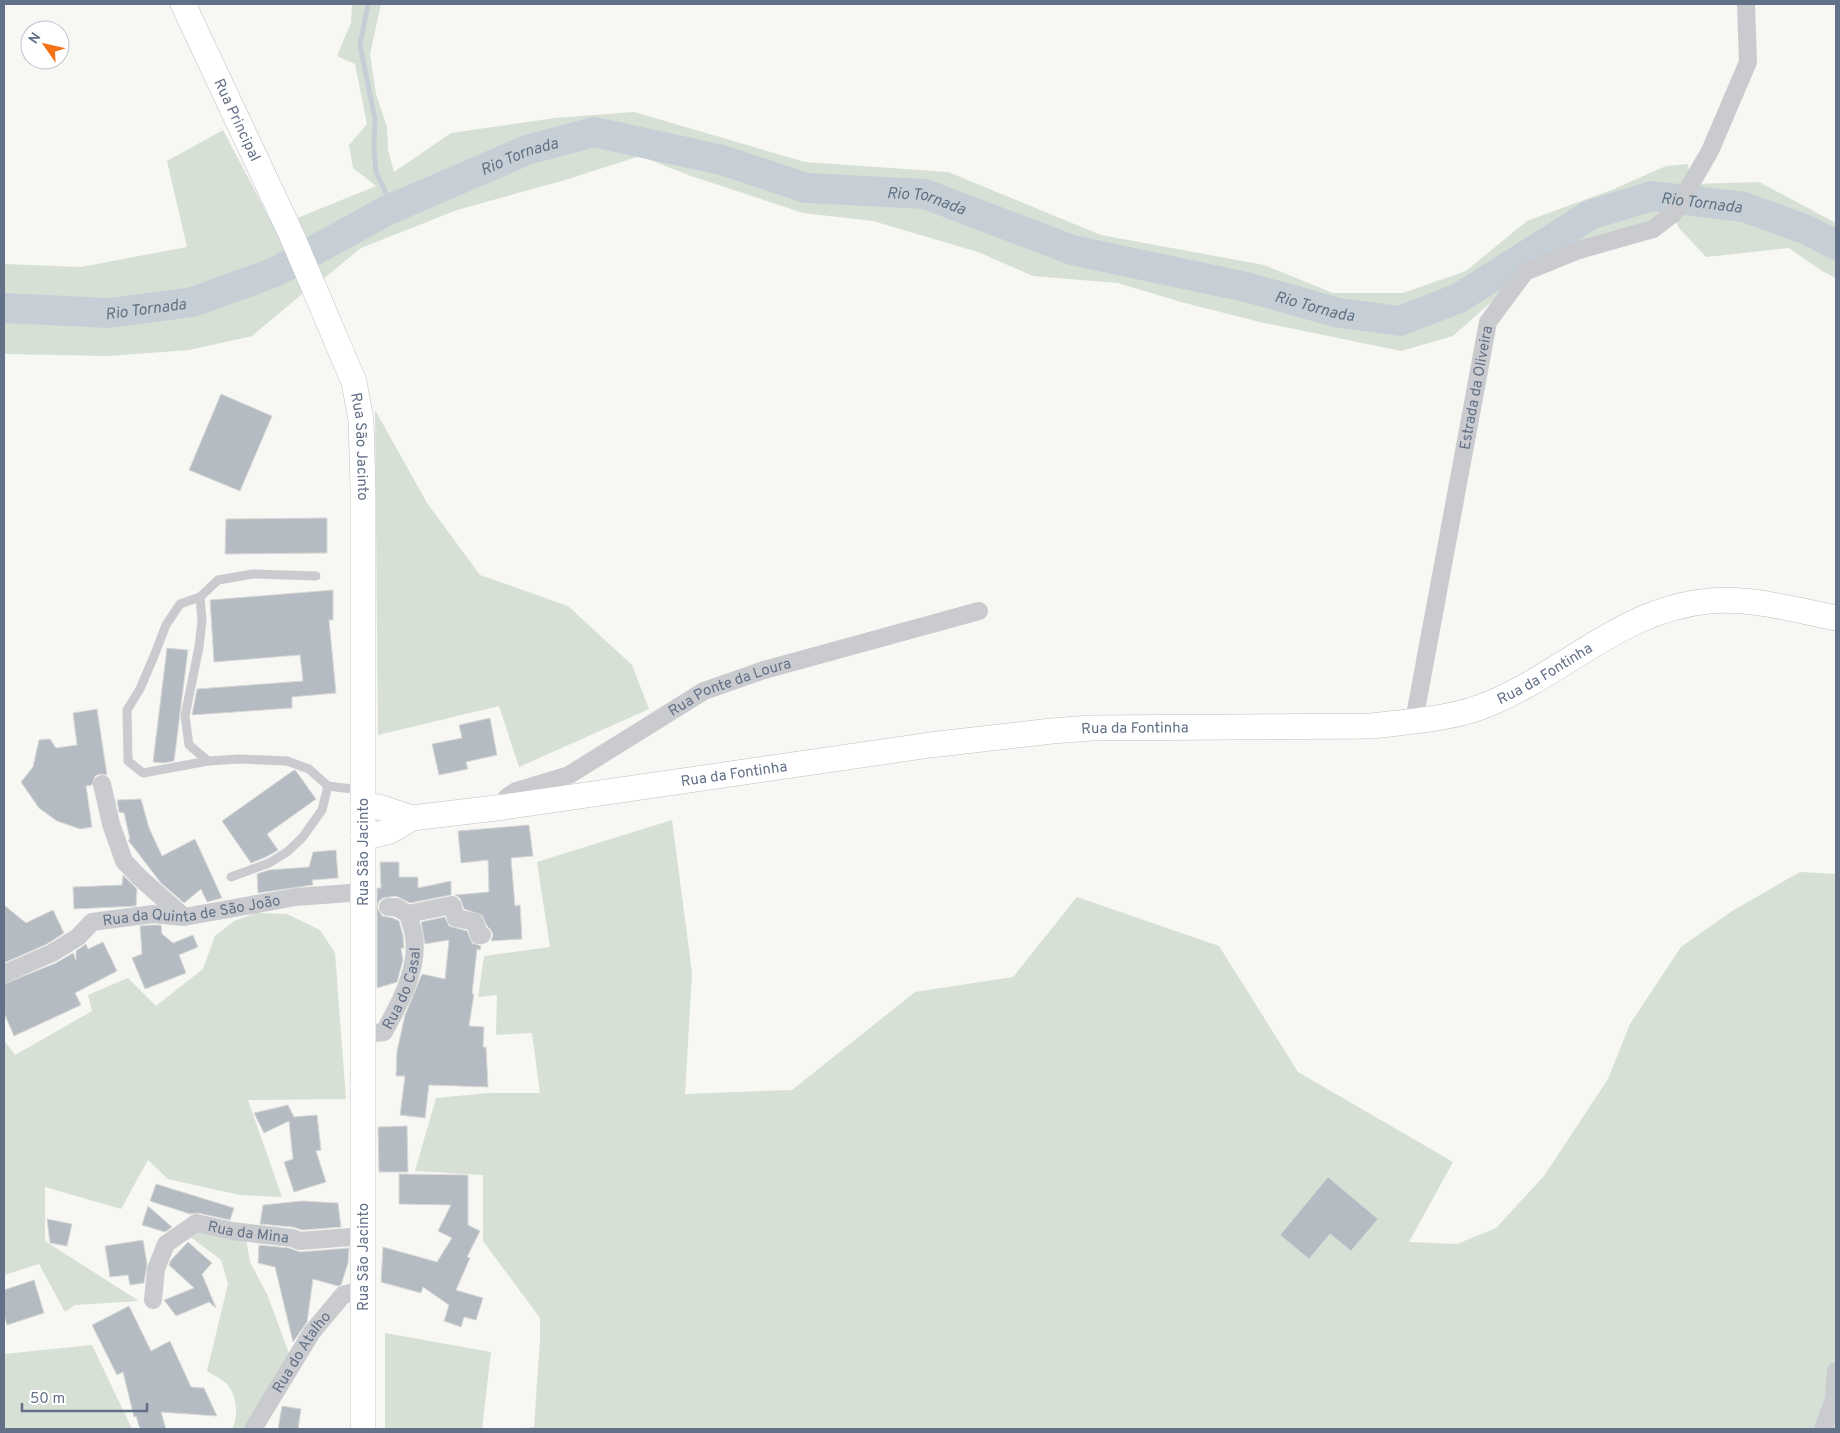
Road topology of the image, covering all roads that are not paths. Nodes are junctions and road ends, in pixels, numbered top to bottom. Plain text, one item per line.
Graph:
1 (183, 4) edge
2 (1746, 4) edge
3 (314, 283) joint
4 (316, 576) dead end
5 (200, 597) junction
6 (979, 611) dead end
7 (1836, 618) edge
8 (1414, 721) junction
9 (208, 761) junction
10 (102, 784) dead end
11 (328, 786) junction
12 (363, 798) junction
13 (504, 807) junction
14 (412, 818) junction
15 (363, 836) junction
16 (231, 878) dead end
17 (363, 892) junction
18 (388, 907) dead end
19 (408, 914) junction
20 (184, 916) junction
21 (482, 935) dead end
22 (4, 974) edge
23 (363, 1034) junction
24 (363, 1236) junction
25 (363, 1293) junction
26 (153, 1300) dead end
27 (1836, 1371) edge
28 (253, 1429) edge
29 (363, 1429) edge
30 (1823, 1429) edge

1 - 3 street, Rua Principal
2 - 8 street, Estrada da Oliveira
3 - 12 street, Rua São Jacinto
4 - 5 lane
5 - 9 lane
5 - 9 lane
6 - 13 street, Rua Ponte da Loura
7 - 8 street, Rua da Fontinha
8 - 13 street, Rua da Fontinha
9 - 11 lane
10 - 20 street
11 - 12 lane
11 - 16 lane
12 - 14 street, Rua da Fontinha
12 - 15 street, Rua São Jacinto
13 - 14 street, Rua da Fontinha
14 - 15 street, Rua da Fontinha
15 - 17 street, Rua São Jacinto
17 - 20 street, Rua da Quinta de São João
17 - 23 street, Rua São Jacinto
18 - 19 street
19 - 21 street
19 - 23 street, Rua do Casal
20 - 22 street, Rua da Quinta de São João
23 - 24 street, Rua São Jacinto
24 - 25 street, Rua São Jacinto
24 - 26 street, Rua da Mina
25 - 28 street, Rua do Atalho
25 - 29 street, Rua São Jacinto
27 - 30 street

